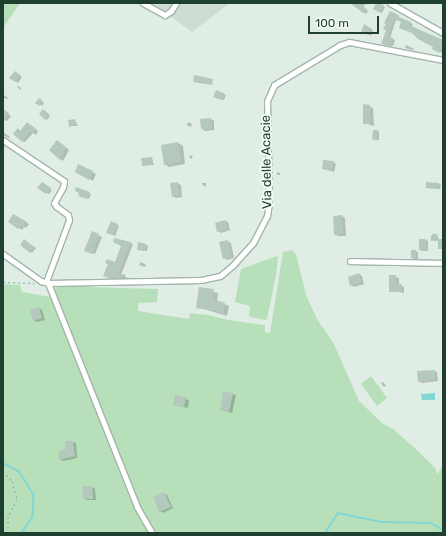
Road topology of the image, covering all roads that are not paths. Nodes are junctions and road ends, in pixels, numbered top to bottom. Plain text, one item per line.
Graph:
1 (143, 3) edge
2 (176, 3) edge
3 (390, 3) edge
4 (443, 33) edge
5 (443, 60) edge
6 (3, 140) edge
7 (3, 254) edge
8 (350, 261) dead end
9 (443, 263) edge
10 (47, 283) junction
11 (152, 533) edge

1 - 2 street
3 - 4 street
5 - 10 street, Via delle Acacie
6 - 10 street
7 - 10 street
8 - 9 street
10 - 11 street

